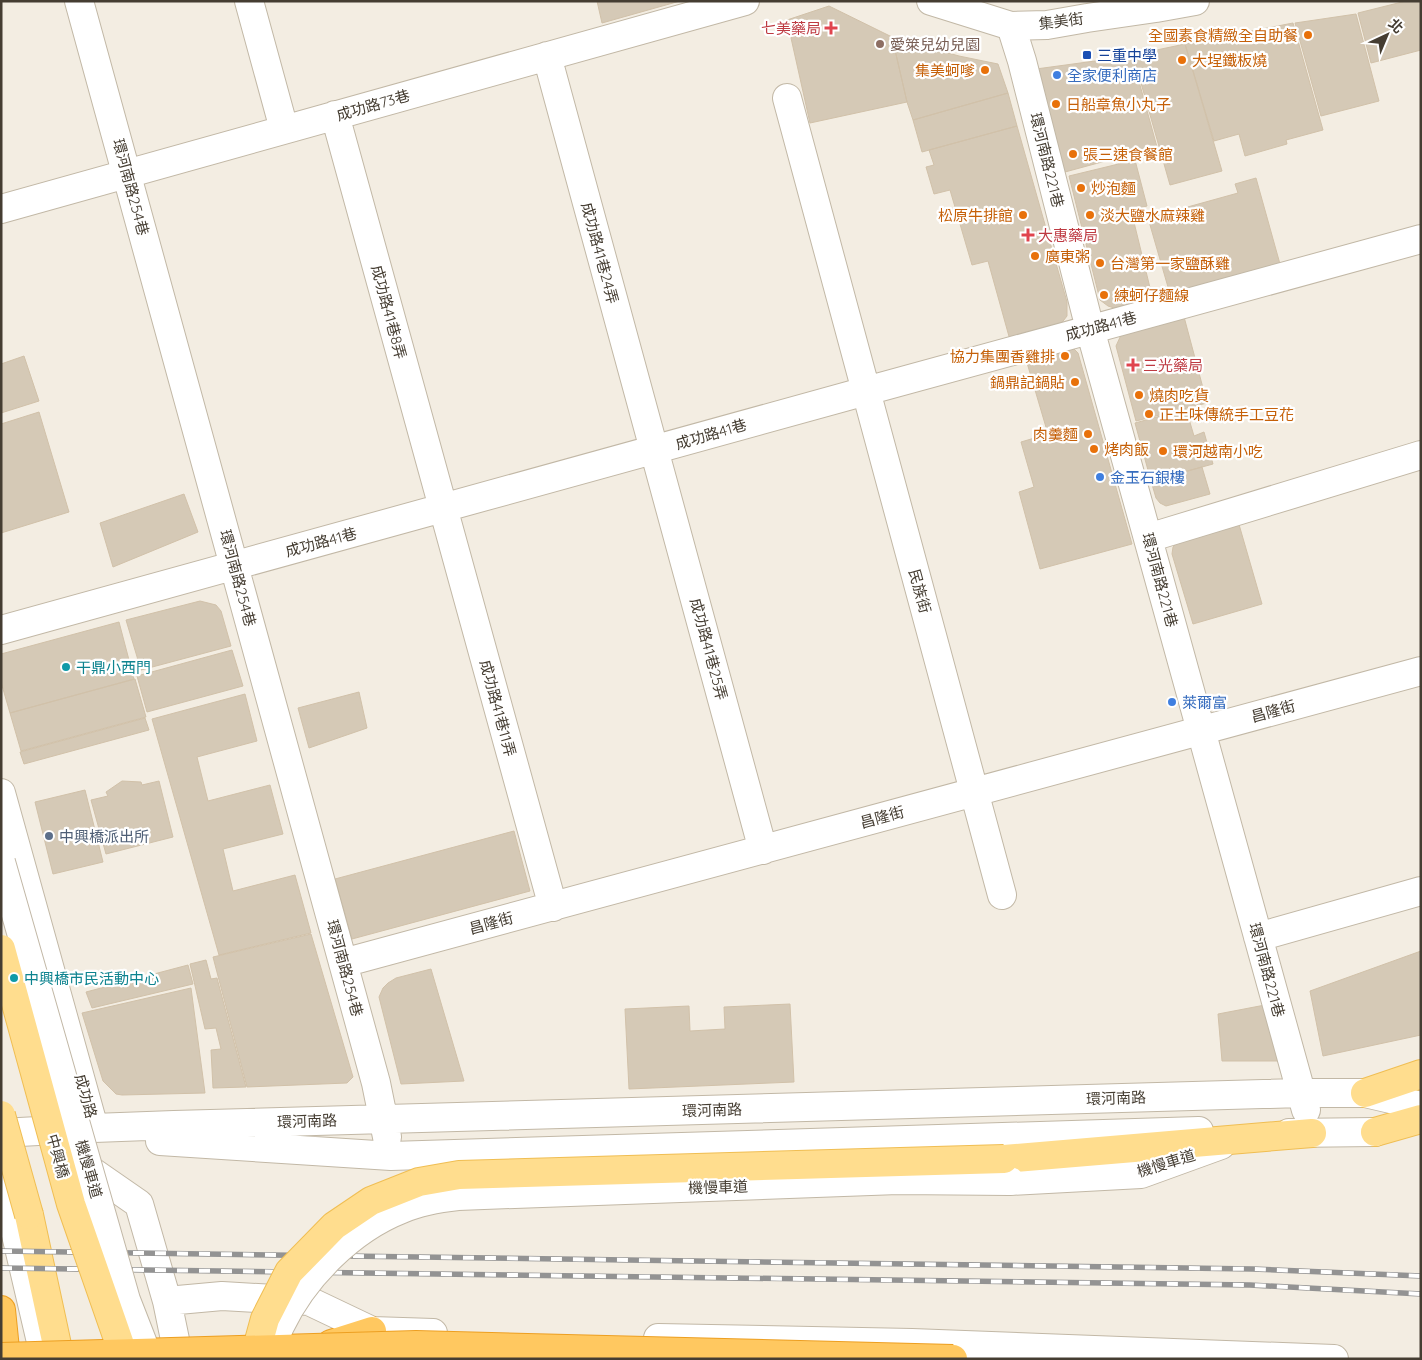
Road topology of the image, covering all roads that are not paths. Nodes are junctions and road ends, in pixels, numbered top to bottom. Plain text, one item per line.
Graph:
1 (79, 1) edge
2 (249, 1) edge
3 (744, 1) edge
4 (931, 1) edge
5 (1195, 1) edge
6 (1011, 26) junction
7 (547, 56) junction
8 (788, 98) dead end
9 (335, 115) junction
10 (284, 129) junction
11 (127, 173) junction
12 (1, 209) edge
13 (1421, 239) edge
14 (1090, 329) junction
15 (866, 391) junction
16 (654, 449) junction
17 (1421, 456) edge
18 (443, 508) junction
19 (1148, 538) junction
20 (234, 566) junction
21 (1, 630) edge
22 (1421, 671) edge
23 (1201, 730) junction
24 (975, 792) junction
25 (1, 793) edge
26 (763, 850) junction
27 (1, 862) edge
28 (1421, 891) edge
29 (1002, 895) dead end
30 (553, 907) junction
31 (1258, 937) junction
32 (1, 949) edge
33 (343, 963) junction
34 (1421, 1074) edge
35 (1301, 1092) junction
36 (1365, 1093) junction
37 (1421, 1106) edge
38 (1, 1115) edge
39 (383, 1119) junction
40 (1421, 1119) edge
41 (94, 1128) junction
42 (1375, 1132) joint
43 (1, 1133) edge
44 (1312, 1133) junction
45 (36, 1134) junction
46 (1, 1154) edge
47 (391, 1156) junction
48 (1007, 1170) junction
49 (1, 1178) edge
50 (167, 1302) junction
51 (1, 1310) edge
52 (372, 1331) junction
53 (912, 1351) edge
54 (178, 1357) edge
55 (1, 1358) edge
56 (6, 1359) edge
57 (19, 1359) edge
58 (45, 1359) edge
59 (60, 1359) edge
60 (123, 1359) edge
61 (148, 1359) edge
62 (254, 1359) edge
63 (270, 1359) edge
64 (952, 1359) edge
65 (1334, 1359) edge

1 - 11 street, 環河南路254巷
2 - 10 street
3 - 7 street, 成功路73巷
4 - 6 street, 集美街
5 - 6 street, 集美街
6 - 14 street, 環河南路221巷
7 - 9 street, 成功路73巷
7 - 16 street, 成功路41巷24弄
8 - 15 street, 民族街
9 - 10 street, 成功路73巷
9 - 18 street, 成功路41巷8弄
10 - 11 street, 成功路73巷
11 - 12 street, 成功路73巷
11 - 20 street, 環河南路254巷
13 - 14 street, 成功路41巷
14 - 15 street, 成功路41巷
14 - 19 street, 環河南路221巷
15 - 16 street, 成功路41巷
15 - 24 street, 民族街
16 - 18 street, 成功路41巷
16 - 26 street, 成功路41巷25弄
17 - 19 street
18 - 20 street, 成功路41巷
18 - 30 street, 成功路41巷11弄
19 - 23 street, 環河南路221巷
20 - 21 street, 成功路41巷
20 - 33 street, 環河南路254巷
22 - 23 street, 昌隆街
23 - 24 street, 昌隆街
23 - 31 street, 環河南路221巷
24 - 26 street, 昌隆街
24 - 29 street, 民族街
25 - 41 street, 成功路
26 - 30 street, 昌隆街
27 - 61 street, 機慢車道, bridge
28 - 31 street
30 - 33 street, 昌隆街
31 - 35 street, 環河南路221巷
32 - 60 main road, 中興橋, bridge
33 - 39 street, 環河南路254巷
34 - 36 main road
35 - 36 street, 環河南路
35 - 39 street, 環河南路
35 - 44 street, 環河南路221巷
36 - 37 street, 環河南路
38 - 59 main road, bridge
39 - 41 street, 環河南路
39 - 47 street, 環河南路254巷
40 - 42 main road
41 - 43 street, 環河南路
41 - 45 street, 成功路
42 - 44 street, 環河南路
44 - 47 street, 環河南路
44 - 48 main road
45 - 46 street
45 - 47 street, 環河南路
45 - 50 street
48 - 62 main road, bridge
48 - 63 street, 機慢車道, bridge
49 - 58 street
50 - 52 street
50 - 54 street
51 - 56 highway
52 - 53 street
52 - 54 highway
53 - 65 street
54 - 60 highway
55 - 57 highway, bridge
55 - 64 highway, bridge

